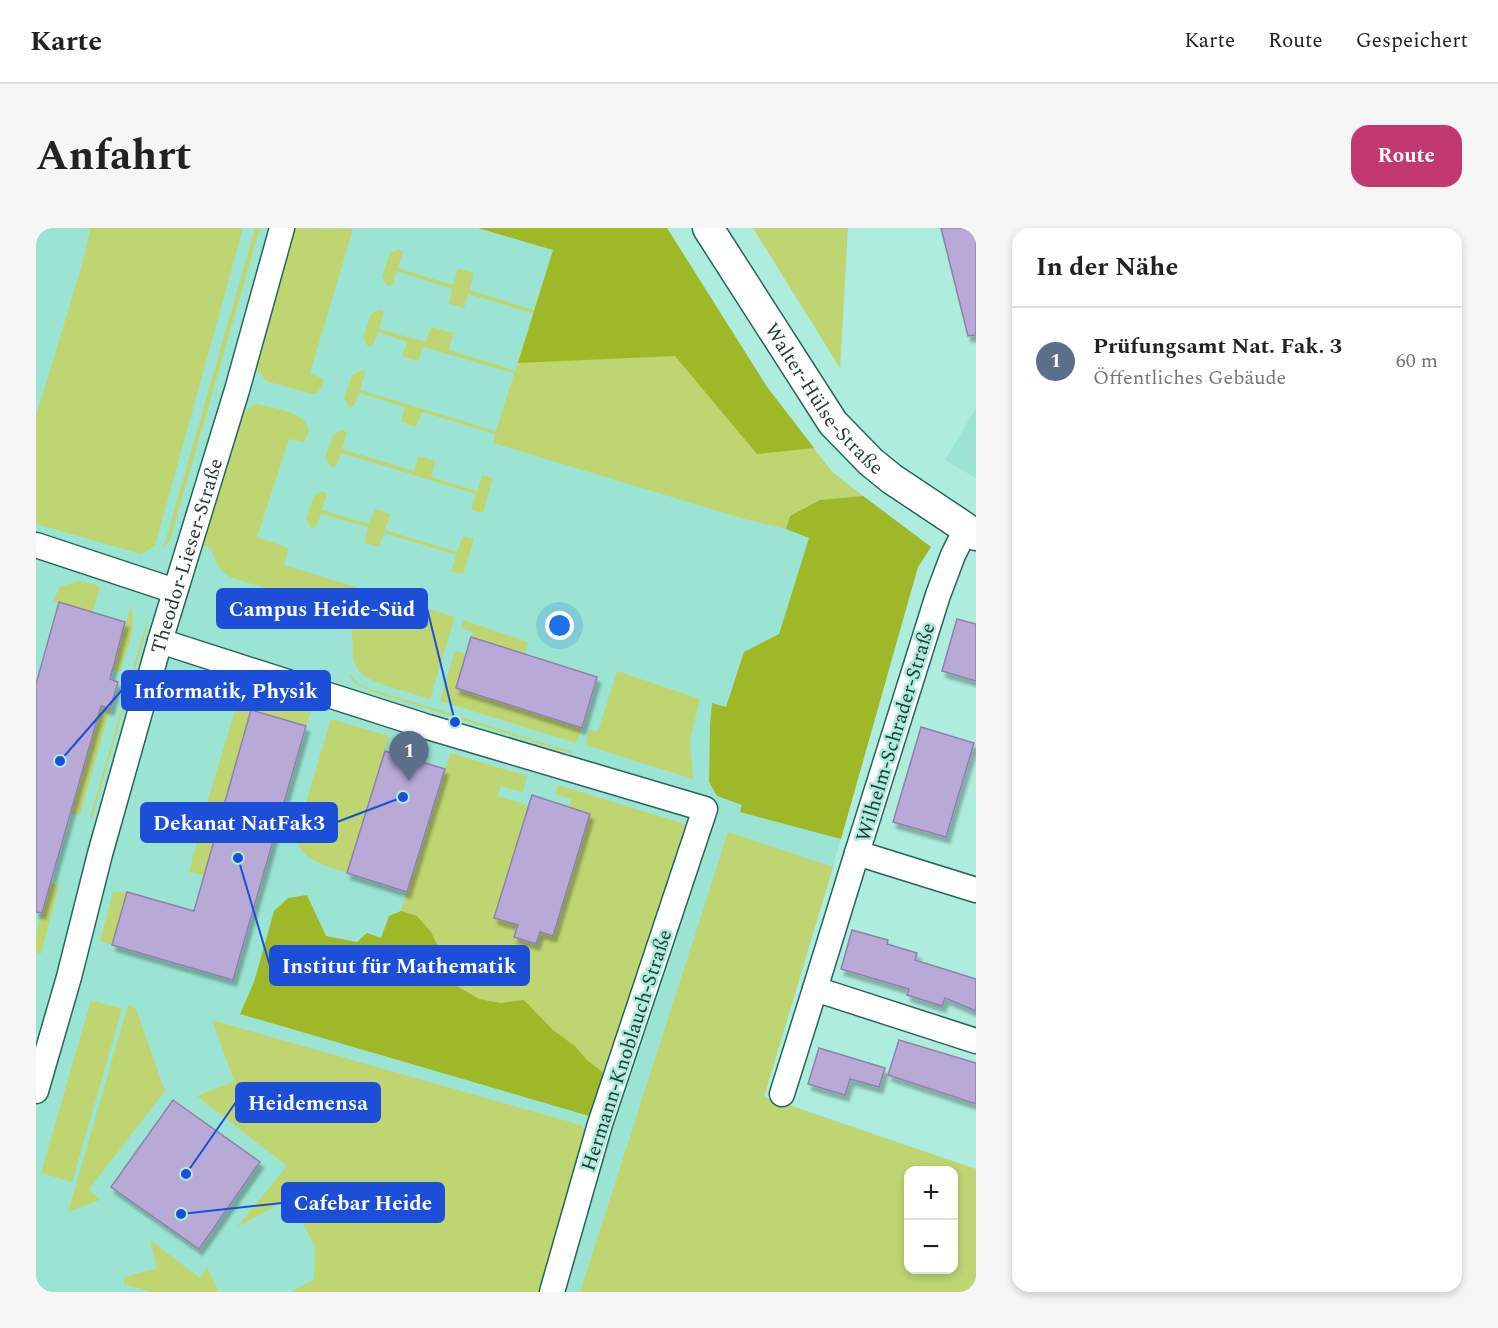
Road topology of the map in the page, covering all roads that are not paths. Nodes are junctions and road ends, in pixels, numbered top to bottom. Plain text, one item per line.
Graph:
1 (282, 228) edge
2 (708, 228) edge
3 (971, 532) edge
4 (36, 545) edge
5 (175, 591) junction
6 (160, 641) junction
7 (857, 854) junction
8 (976, 890) edge
9 (815, 989) junction
10 (976, 1041) edge
11 (36, 1091) edge
12 (782, 1095) dead end
13 (552, 1292) edge

1 - 5 street, Theodor-Lieser-Straße
2 - 3 street, Walter-Hülse-Straße
3 - 7 street, Wilhelm-Schrader-Straße
4 - 5 street
5 - 6 street, Theodor-Lieser-Straße
6 - 11 street, Theodor-Lieser-Straße
6 - 13 street, Hermann-Knoblauch-Straße
7 - 8 street, Wilhelm-Schrader-Straße
7 - 9 street
9 - 10 street
9 - 12 street

